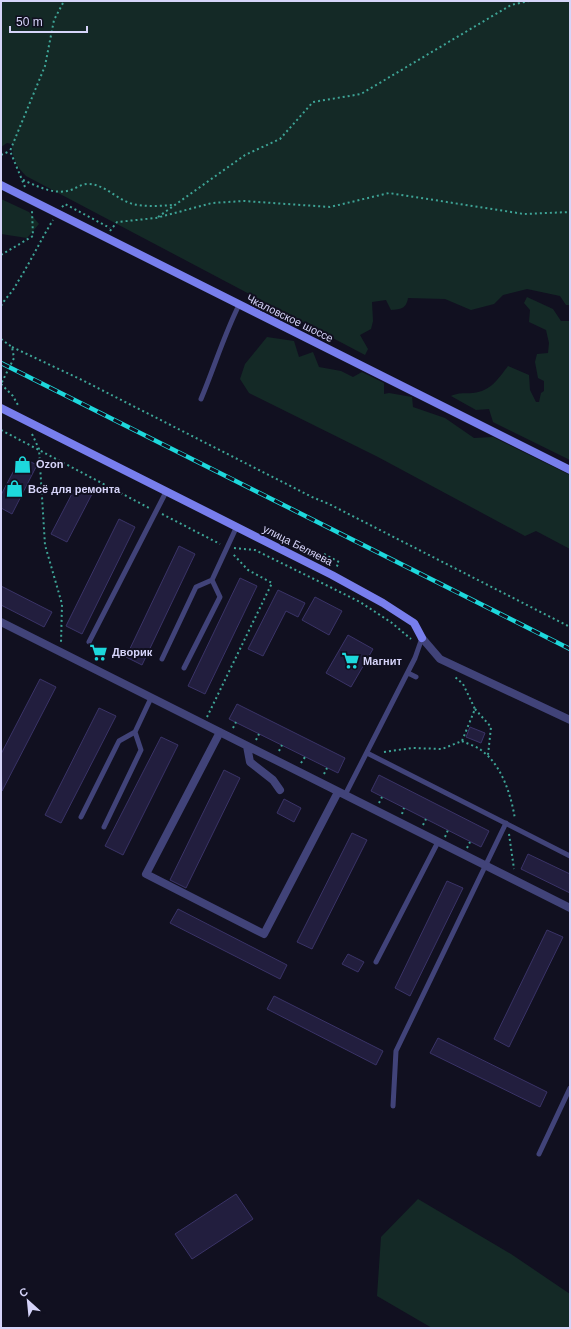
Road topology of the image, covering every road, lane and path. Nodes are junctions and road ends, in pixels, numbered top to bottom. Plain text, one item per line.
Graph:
1 (64, 1) edge
2 (529, 1) edge
3 (10, 151) junction
4 (1, 155) edge
5 (22, 180) junction
6 (1, 185) edge
7 (30, 200) junction
8 (174, 205) junction
9 (570, 212) edge
10 (57, 213) junction
11 (156, 218) junction
12 (111, 229) junction
13 (105, 238) junction
14 (1, 255) edge
15 (240, 305) junction
16 (1, 306) edge
17 (1, 339) edge
18 (12, 347) junction
19 (1, 384) edge
20 (202, 399) dead end
21 (1, 408) edge
22 (28, 422) junction
23 (570, 470) edge
24 (166, 492) junction
25 (237, 526) junction
26 (228, 547) junction
27 (212, 580) junction
28 (1, 622) edge
29 (570, 627) edge
30 (422, 638) junction
31 (90, 642) dead end
32 (60, 653) junction
33 (162, 659) dead end
34 (184, 668) dead end
35 (408, 673) junction
36 (416, 677) dead end
37 (152, 698) junction
38 (475, 709) dead end
39 (570, 720) edge
40 (204, 724) junction
41 (134, 732) junction
42 (220, 732) junction
43 (462, 741) dead end
44 (247, 746) junction
45 (367, 753) junction
46 (488, 756) junction
47 (280, 790) dead end
48 (341, 794) junction
49 (81, 817) dead end
50 (506, 823) junction
51 (512, 826) junction
52 (104, 827) dead end
53 (438, 842) junction
54 (570, 856) edge
55 (484, 865) junction
56 (513, 880) junction
57 (570, 908) edge
58 (376, 962) dead end
59 (570, 1088) edge
60 (393, 1106) dead end
61 (539, 1154) dead end

1 - 3 path
2 - 8 path
3 - 4 path
3 - 5 path
5 - 7 path
5 - 8 path
6 - 7 street, Чкаловское шоссе
7 - 10 street, Чкаловское шоссе
7 - 14 path
8 - 11 path
9 - 11 path
10 - 12 path
10 - 13 street, Чкаловское шоссе
10 - 16 path
11 - 12 path
12 - 13 path
13 - 15 street, Чкаловское шоссе
15 - 20 lane
15 - 23 street, Чкаловское шоссе
17 - 18 path
18 - 19 path
18 - 29 path
19 - 22 path
21 - 22 street, улица Беляева
22 - 24 street, улица Беляева
22 - 32 path
24 - 25 street, улица Беляева
24 - 31 lane
25 - 26 lane
25 - 30 street, улица Беляева
26 - 27 lane
26 - 40 path
27 - 33 lane
27 - 34 lane
28 - 32 street
30 - 35 lane
30 - 39 street, улица Беляева
32 - 37 street
35 - 36 lane
35 - 45 lane
37 - 40 street
37 - 41 lane
38 - 46 path
40 - 42 street
41 - 49 lane
41 - 52 lane
42 - 44 street
42 - 48 street
43 - 46 path
44 - 47 street
44 - 48 street
45 - 48 lane
45 - 50 lane
46 - 51 path
48 - 53 street
50 - 51 lane
50 - 55 lane
51 - 54 lane
51 - 56 path
53 - 55 street
53 - 58 lane
55 - 56 street
55 - 60 lane
56 - 57 street
59 - 61 lane

